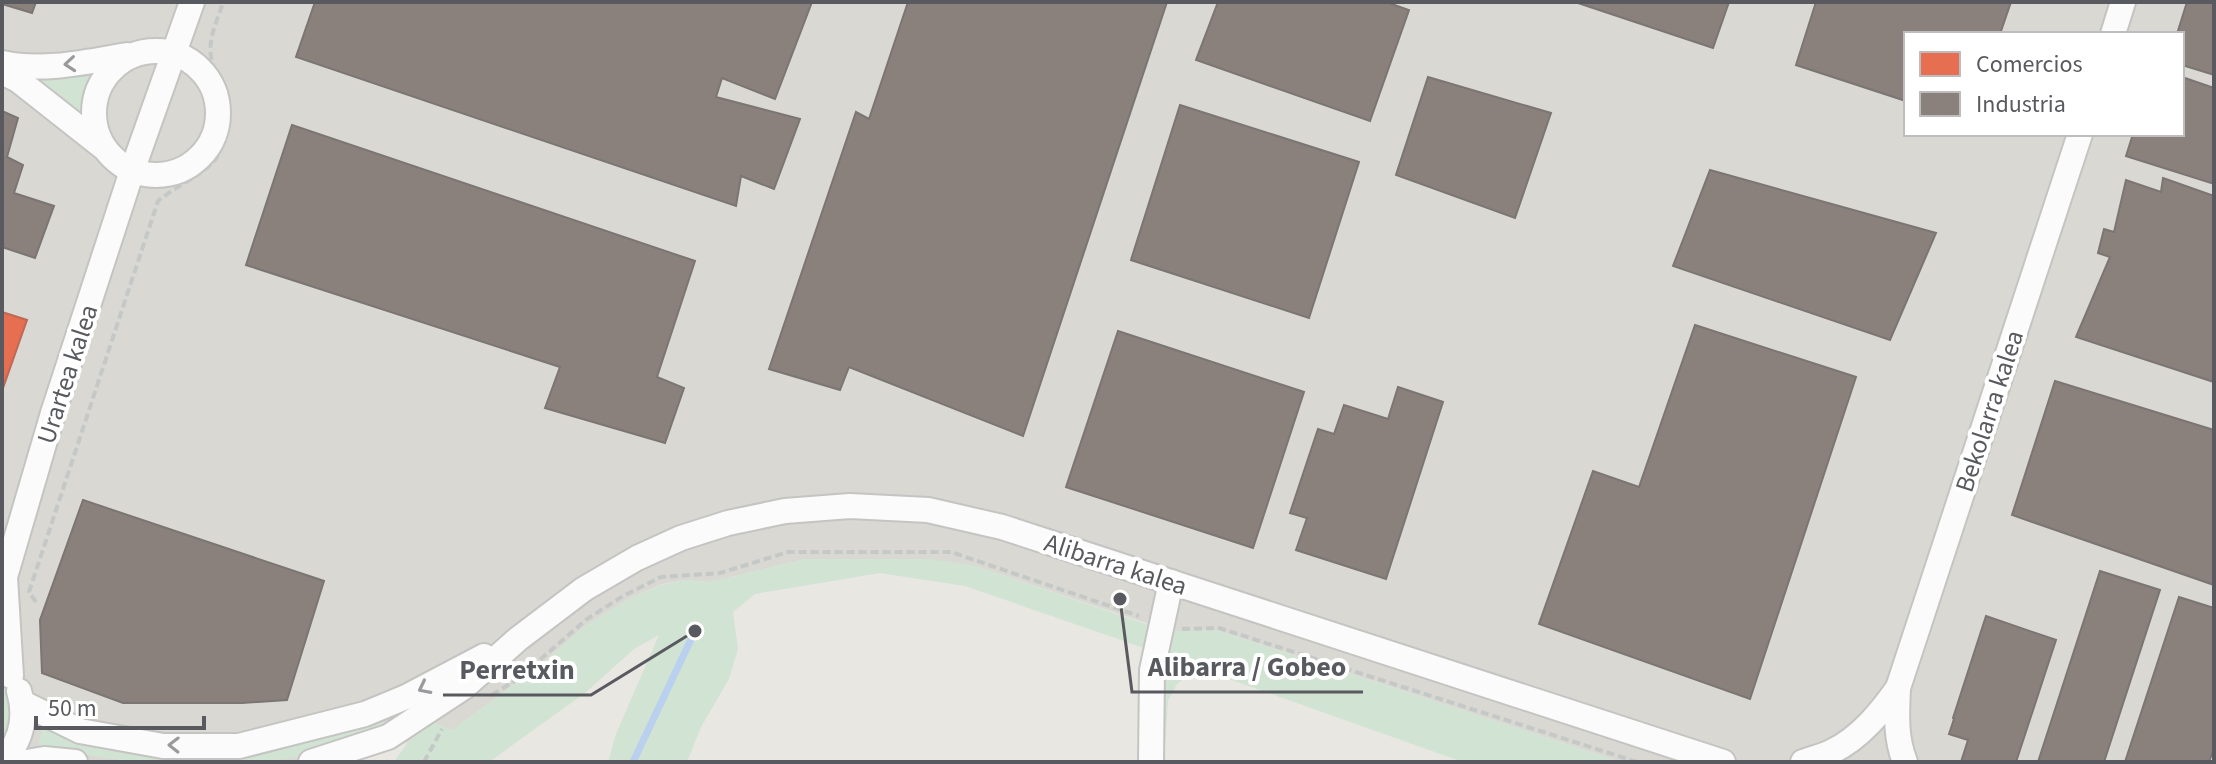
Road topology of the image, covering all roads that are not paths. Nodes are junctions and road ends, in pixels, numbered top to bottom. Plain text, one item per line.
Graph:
1 (192, 2) edge
2 (2123, 2) edge
3 (2114, 32) edge
4 (174, 53) junction
5 (137, 54) junction
6 (2, 63) edge
7 (2, 72) edge
8 (2079, 136) edge
9 (106, 150) junction
10 (132, 171) junction
11 (3, 579) edge
12 (1171, 582) junction
13 (518, 639) junction
14 (7, 671) edge
15 (1898, 688) junction
16 (23, 703) junction
17 (1859, 733) junction
18 (388, 737) junction
19 (1900, 758) edge
20 (2, 762) edge
21 (27, 762) edge
22 (75, 762) edge
23 (311, 762) edge
24 (380, 762) edge
25 (1151, 762) edge
26 (1723, 762) edge
27 (1803, 762) edge
28 (1854, 762) edge

1 - 4 street, Urartea kalea
2 - 3 street
4 - 5 street
4 - 10 street, Urartea kalea
4 - 10 street
5 -> 6 street
5 - 9 street
7 - 9 street
8 - 15 street, Bekolarra kalea
9 - 10 street
10 - 11 street, Urartea kalea
11 - 14 street, Urartea kalea
12 - 13 street, Alibarra kalea
12 - 25 street
12 - 26 street, Alibarra kalea
13 -> 16 street, Alibarra kalea
13 - 18 street, Alibarra kalea
14 - 16 street
15 - 17 street, Bekolarra kalea
15 - 19 street, Bekolarra kalea
16 - 20 street
17 - 27 street, Bekolarra kalea
17 - 28 street
18 - 23 street, Alibarra kalea
18 - 24 street
21 - 22 street

